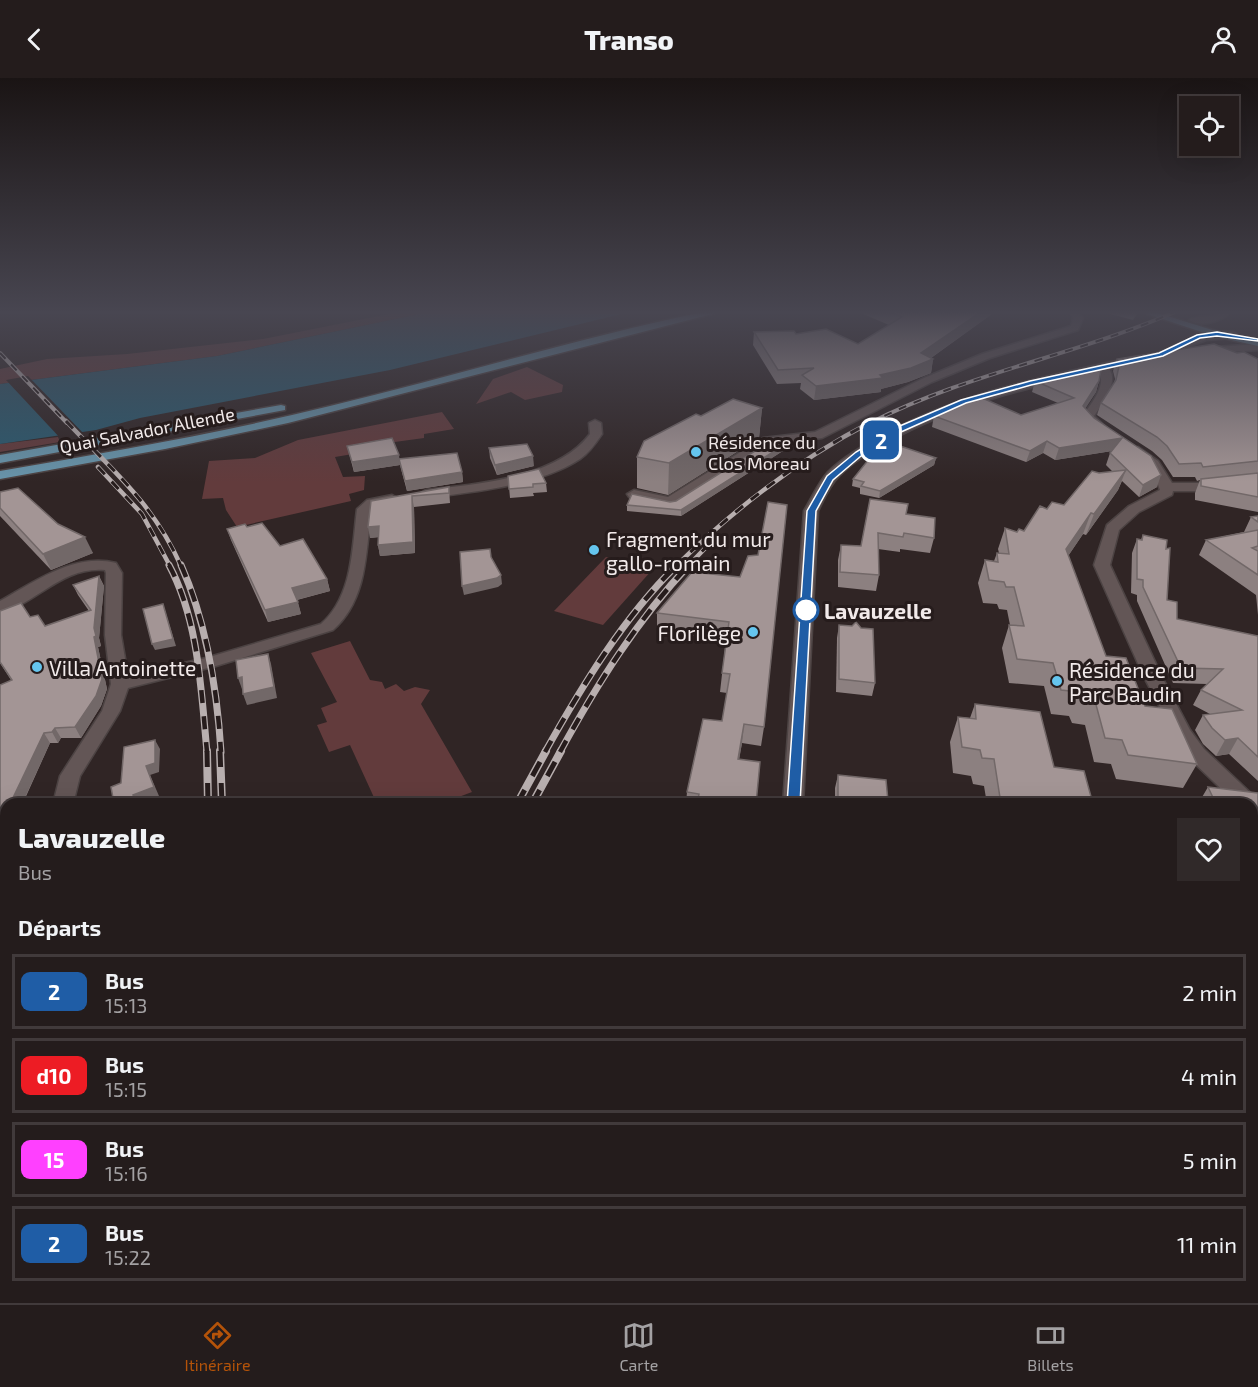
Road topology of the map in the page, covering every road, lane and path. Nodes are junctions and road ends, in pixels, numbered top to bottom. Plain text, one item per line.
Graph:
1 (444, 368) edge
2 (485, 368) edge
3 (957, 368) edge
4 (1097, 368) edge
5 (1103, 368) edge
6 (321, 399) dead end
7 (289, 406) dead end
8 (595, 423) dead end
9 (0, 459) edge
10 (0, 475) edge
11 (1258, 480) edge
12 (1167, 487) junction
13 (634, 494) edge
14 (0, 608) edge
15 (120, 684) junction
16 (64, 798) edge
17 (793, 798) edge
18 (1244, 798) edge

1 - 6 main road
2 - 10 main road, Quai Salvador Allende
3 - 13 street
4 - 17 street
5 - 12 street
7 - 9 main road, Quai Salvador Allende
8 - 15 street
11 - 12 street
12 - 18 street
14 - 15 street
15 - 16 street

